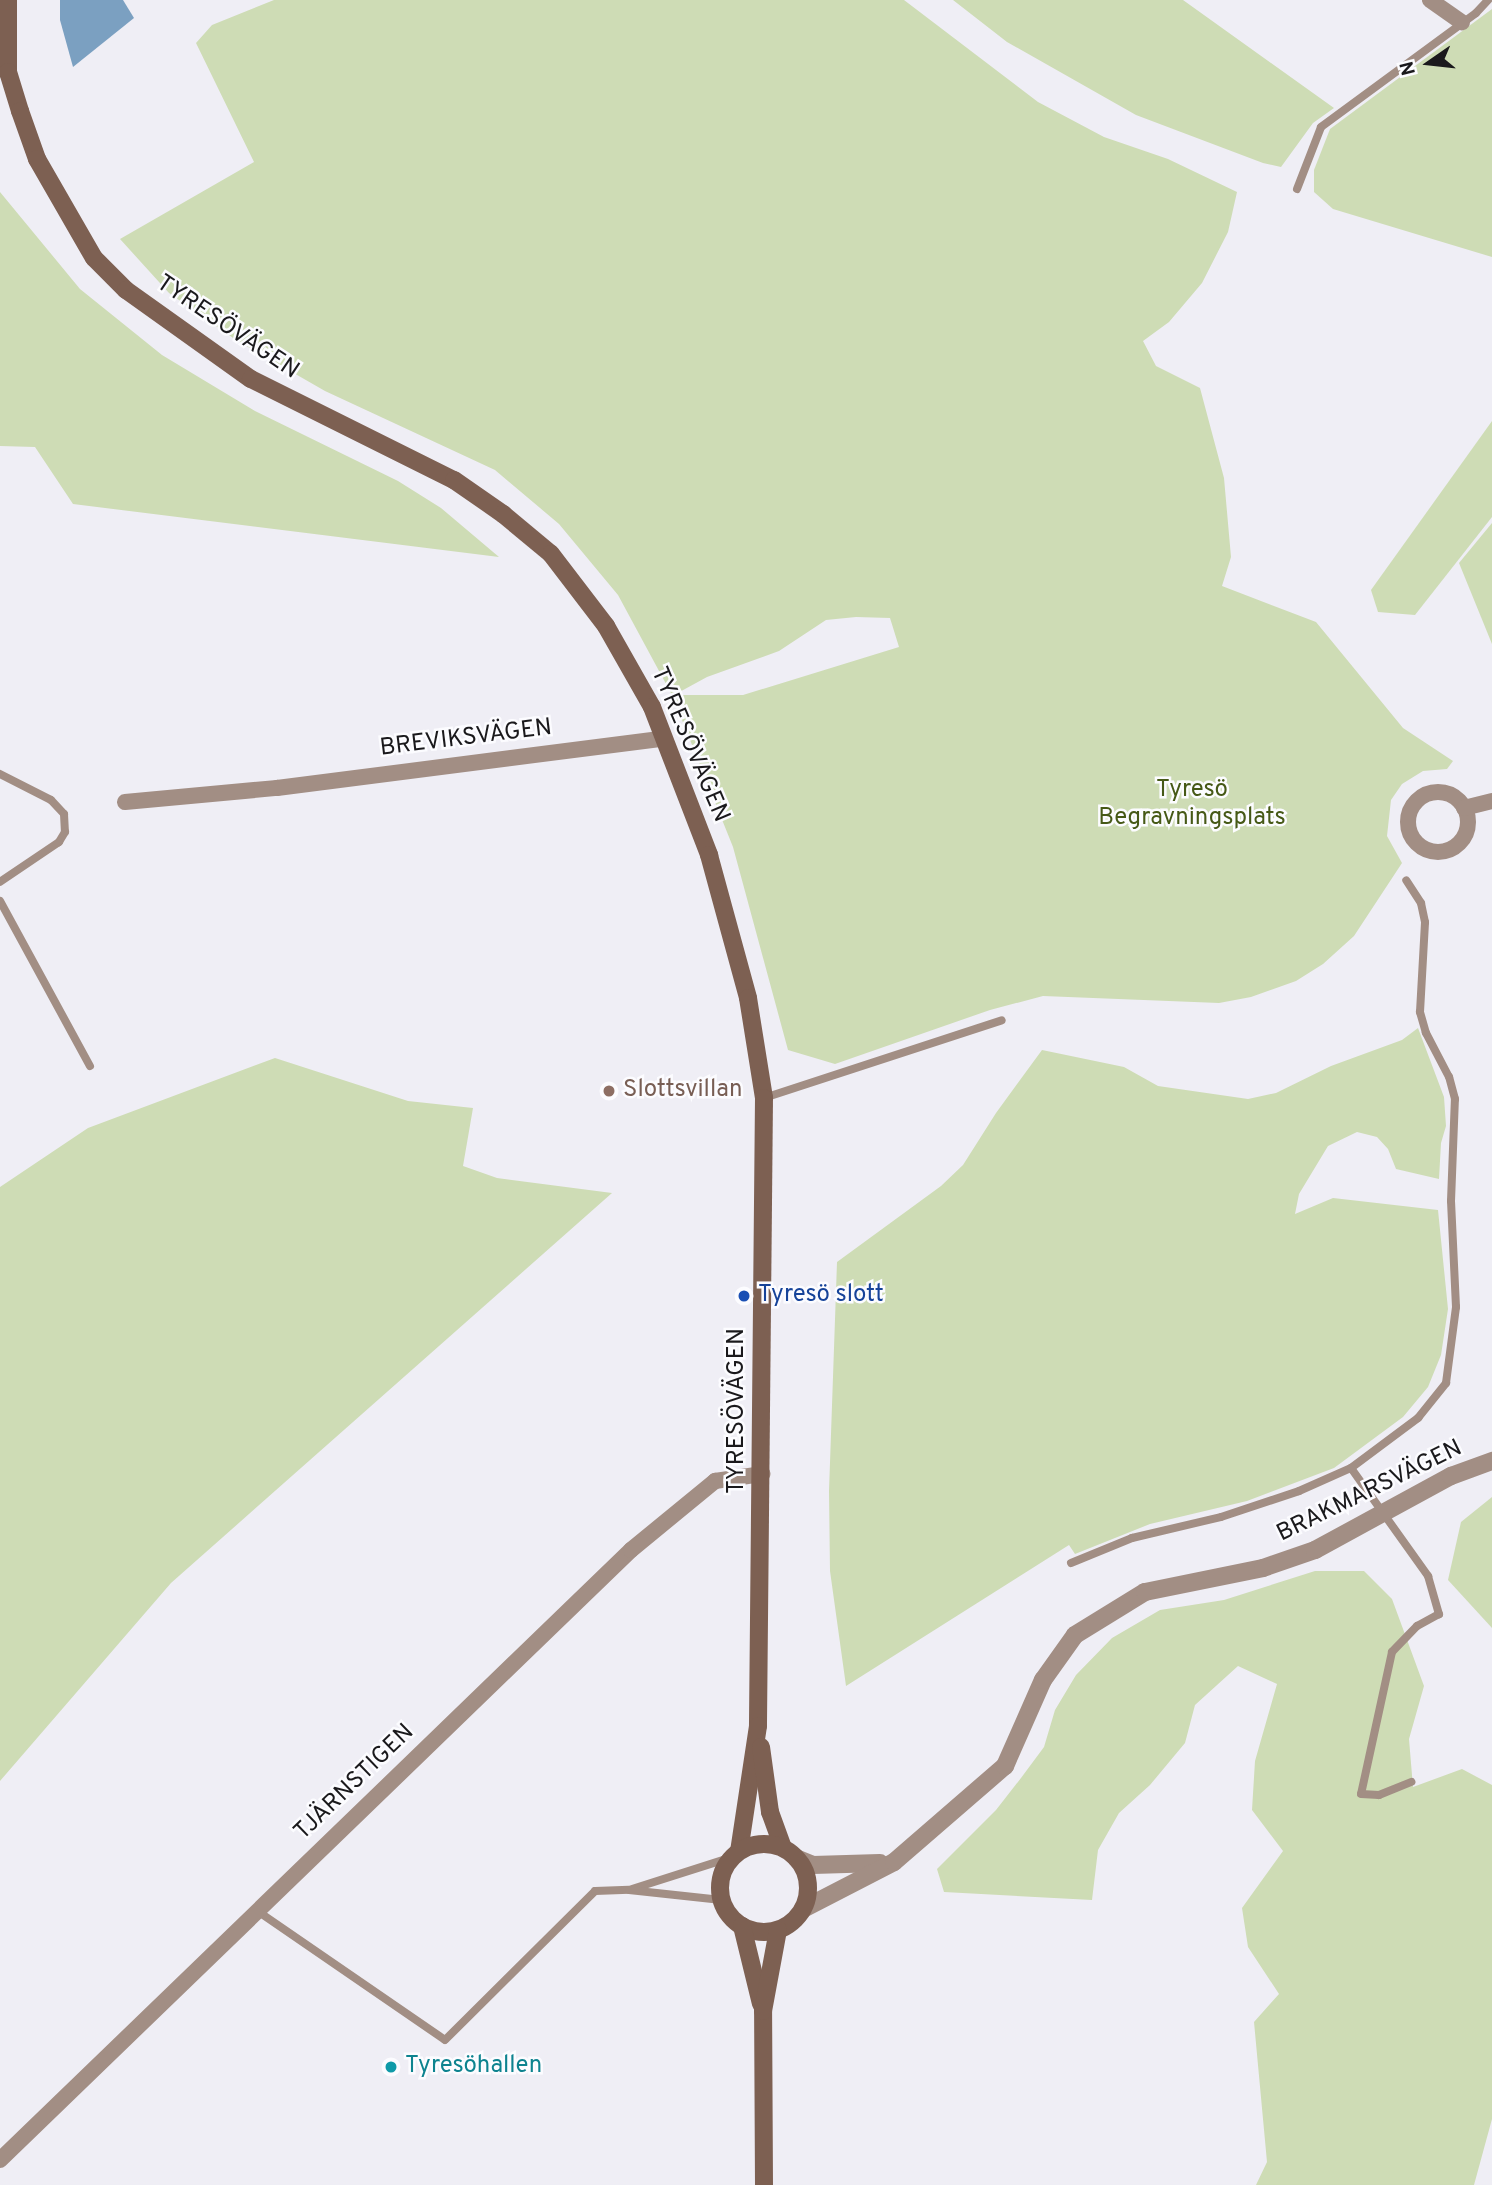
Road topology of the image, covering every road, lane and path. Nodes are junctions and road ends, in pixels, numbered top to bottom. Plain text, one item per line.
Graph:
1 (8, 0) edge
2 (1430, 0) edge
3 (1488, 0) edge
4 (1462, 22) junction
5 (4, 72) edge
6 (1297, 189) dead end
7 (663, 739) junction
8 (0, 774) edge
9 (1492, 800) edge
10 (125, 802) dead end
11 (1464, 808) dead end
12 (1406, 880) dead end
13 (0, 882) edge
14 (0, 901) edge
15 (1002, 1020) dead end
16 (90, 1066) dead end
17 (764, 1098) junction
18 (1492, 1461) edge
19 (1351, 1468) junction
20 (762, 1474) junction
21 (1385, 1512) junction
22 (1071, 1563) dead end
23 (758, 1726) junction
24 (1412, 1782) dead end
25 (790, 1853) junction
26 (736, 1854) junction
27 (894, 1862) junction
28 (629, 1890) junction
29 (721, 1900) junction
30 (803, 1909) junction
31 (256, 1910) junction
32 (742, 1926) junction
33 (778, 1930) junction
34 (763, 2011) junction
35 (0, 2160) edge
36 (764, 2185) edge

1 - 5 main road
2 - 4 street
3 - 4 lane
4 - 6 lane
5 - 7 main road, TYRESÖVÄGEN
7 - 10 street, BREVIKSVÄGEN
7 - 17 main road, TYRESÖVÄGEN
8 - 13 lane
9 - 11 street
12 - 19 lane
14 - 16 lane
15 - 17 lane
17 - 20 main road, TYRESÖVÄGEN
18 - 21 street, BRAKMARSVÄGEN
19 - 21 lane
19 - 22 lane
20 - 23 main road, TYRESÖVÄGEN
20 - 31 street, TJÄRNSTIGEN
21 - 24 lane
21 - 27 street, BRAKMARSVÄGEN
23 - 25 main road, TYRESÖVÄGEN
23 - 26 main road, TYRESÖVÄGEN
25 - 26 main road
25 - 27 street
25 - 30 main road, TYRESÖVÄGEN
26 - 28 lane
26 - 29 main road, TYRESÖVÄGEN
27 - 30 street, BRAKMARSVÄGEN
28 - 29 lane
28 - 31 lane
29 - 32 main road
30 - 33 main road
31 - 35 street, TJÄRNSTIGEN
32 - 33 main road
32 - 34 main road
33 - 34 main road
34 - 36 main road

